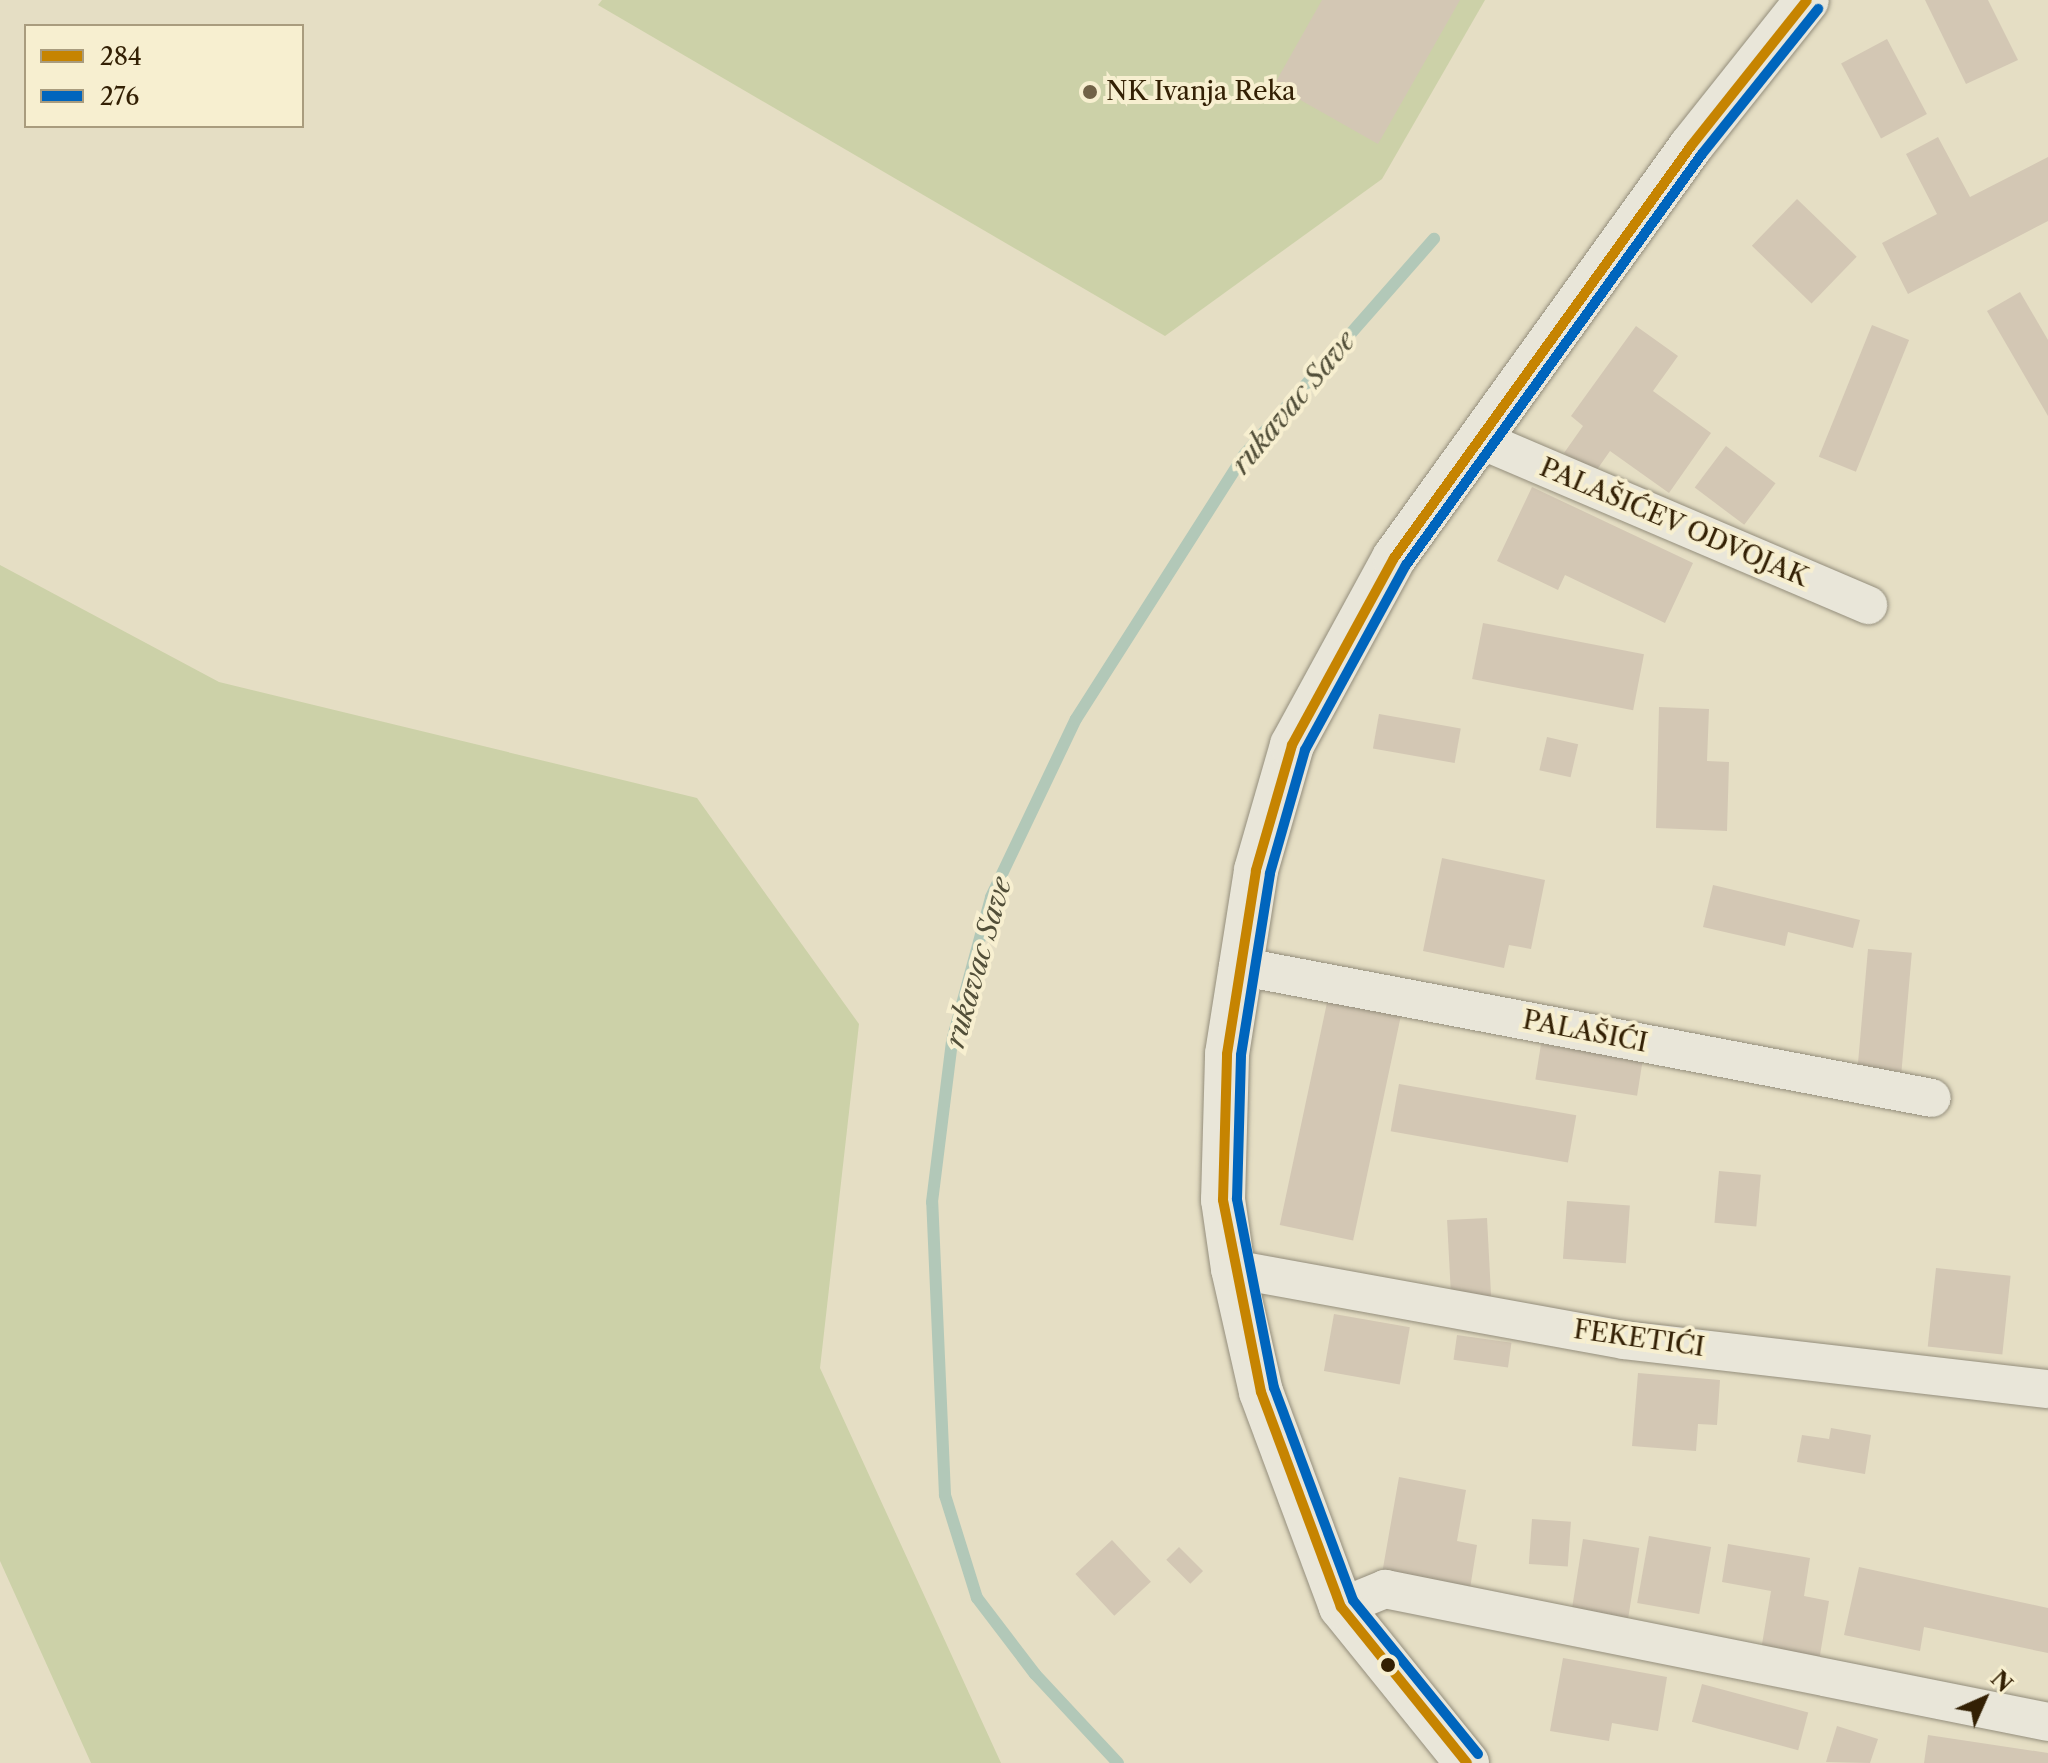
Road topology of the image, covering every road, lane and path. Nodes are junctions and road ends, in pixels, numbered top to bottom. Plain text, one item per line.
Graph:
1 (1807, 0) edge
2 (1481, 440) junction
3 (1868, 605) dead end
4 (1238, 966) junction
5 (1932, 1098) dead end
6 (1233, 1269) junction
7 (2048, 1389) edge
8 (1341, 1607) junction
9 (2048, 1722) edge
10 (1467, 1763) edge

1 - 2 main road
2 - 3 street, PALAŠIĆEV ODVOJAK
2 - 4 main road
4 - 5 street, PALAŠIĆI
4 - 6 main road
6 - 7 street, FEKETIĆI
6 - 8 main road
8 - 9 street
8 - 10 main road

